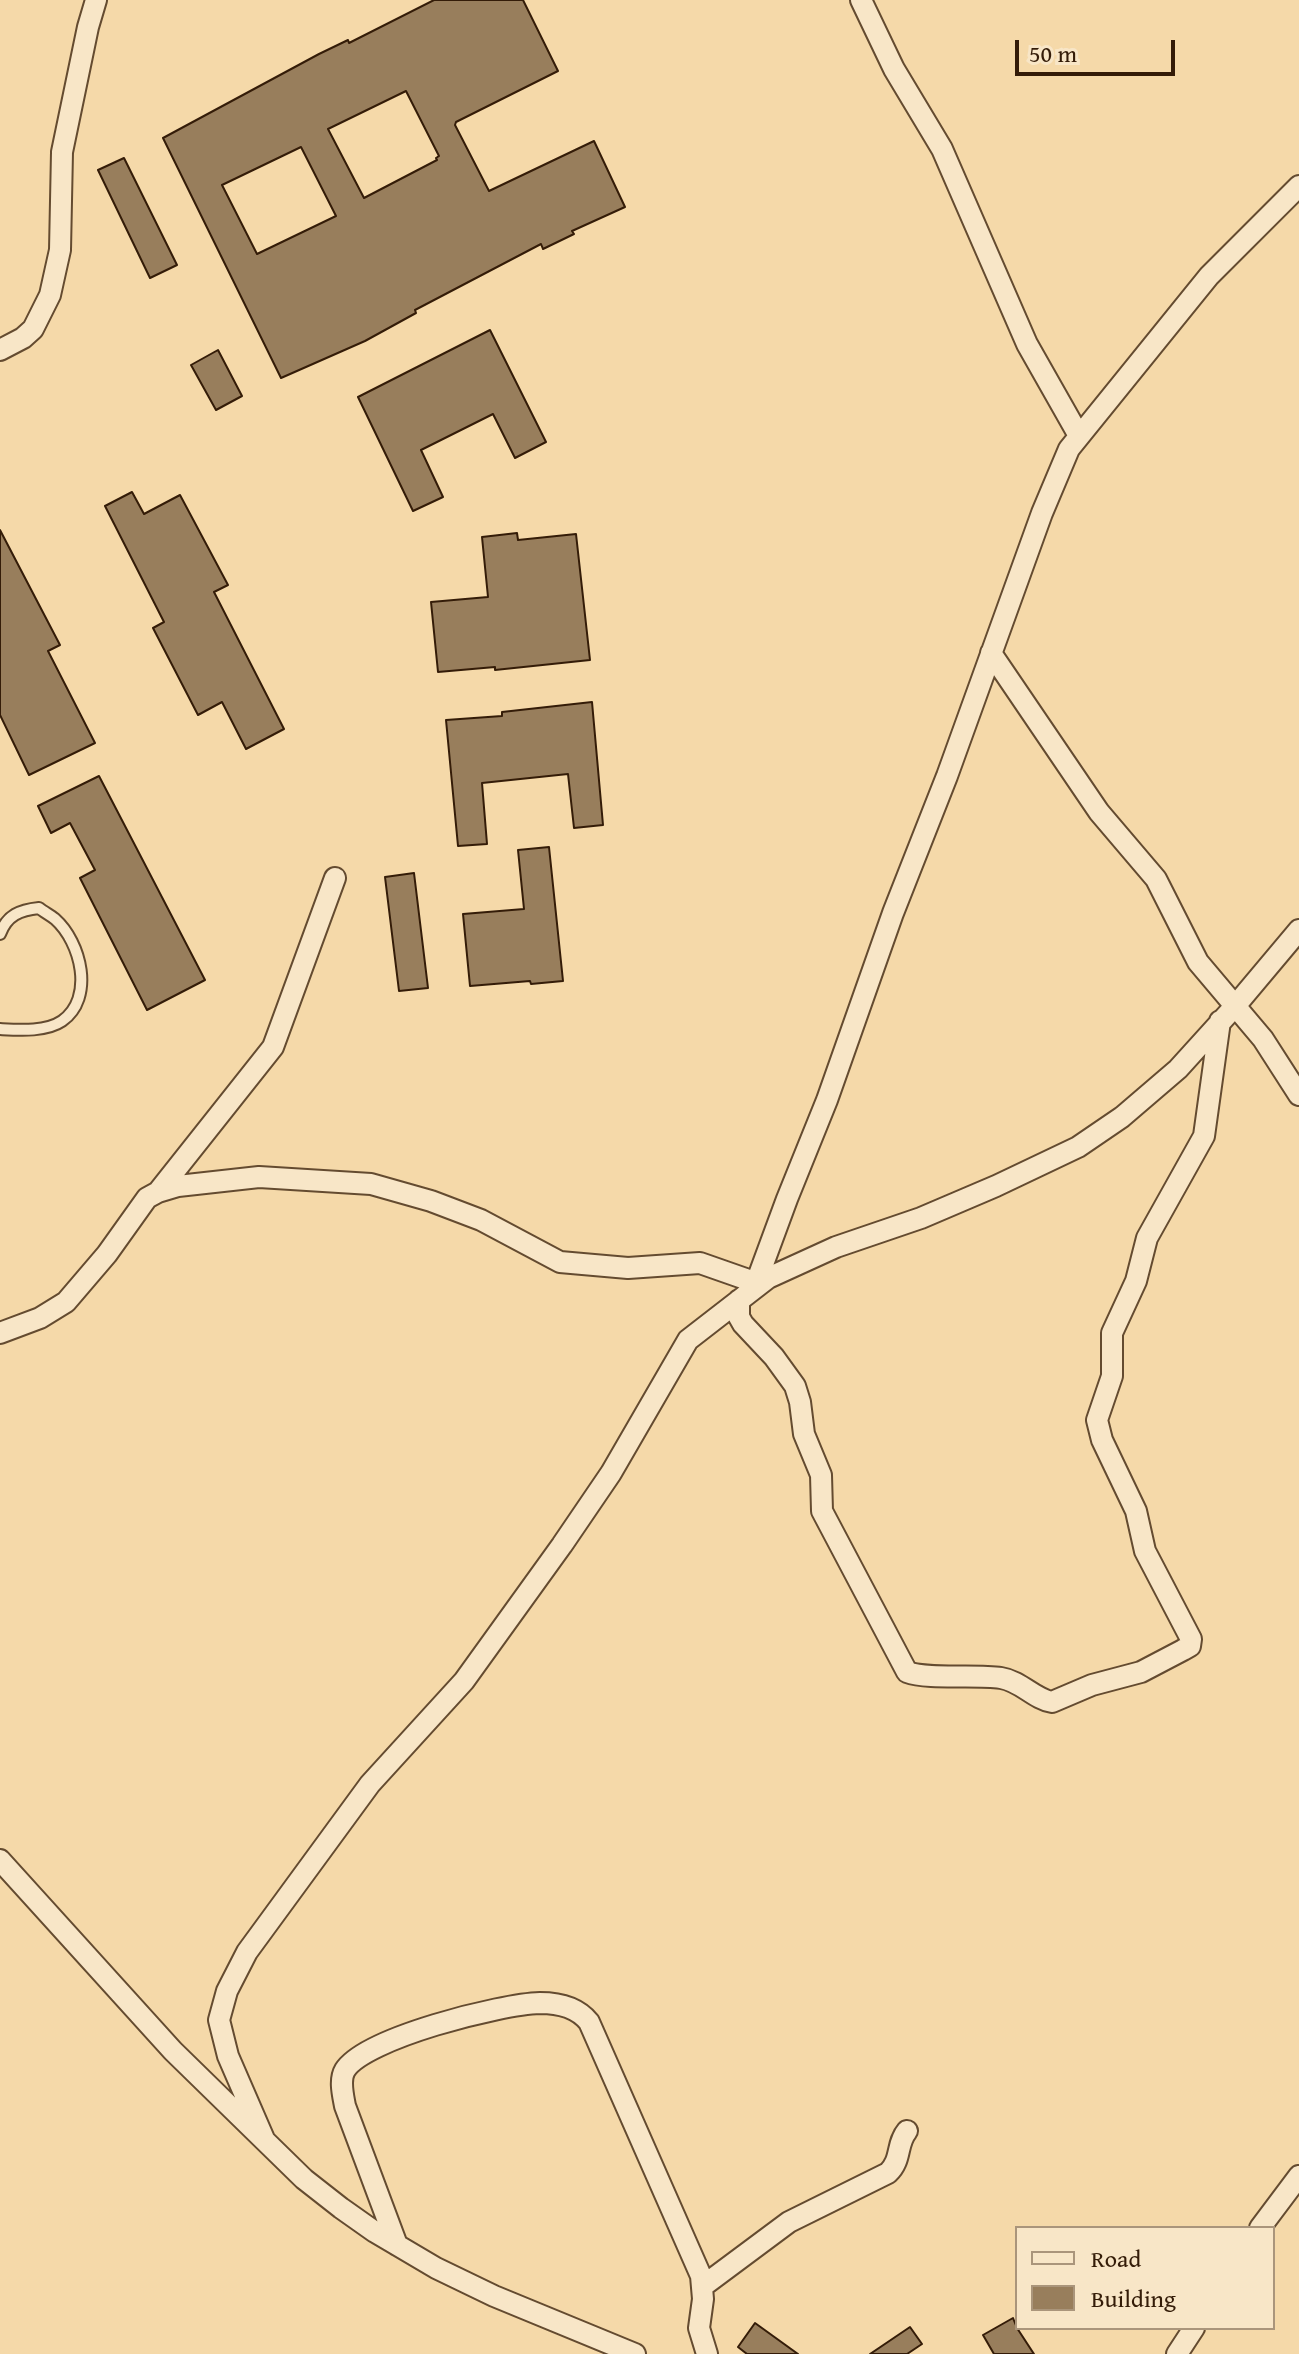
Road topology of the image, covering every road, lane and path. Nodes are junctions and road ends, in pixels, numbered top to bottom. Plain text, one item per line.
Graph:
1 (96, 0) edge
2 (861, 0) edge
3 (1299, 186) edge
4 (0, 350) edge
5 (1078, 434) junction
6 (991, 653) junction
7 (335, 878) dead end
8 (1299, 930) edge
9 (0, 934) edge
10 (1236, 1005) junction
11 (1220, 1021) junction
12 (0, 1029) edge
13 (1299, 1095) edge
14 (158, 1192) junction
15 (758, 1284) junction
16 (739, 1300) junction
17 (0, 1333) edge
18 (0, 1860) edge
19 (907, 2131) dead end
20 (264, 2139) junction
21 (1299, 2176) edge
22 (1262, 2226) edge
23 (397, 2245) junction
24 (703, 2286) junction
25 (1193, 2330) edge
26 (635, 2354) edge
27 (707, 2354) edge
28 (1177, 2354) edge

1 - 4 street
2 - 5 street
3 - 5 street
5 - 6 street
6 - 10 street
6 - 15 street
7 - 14 street
8 - 10 street
9 - 12 lane
10 - 11 street
10 - 13 street
11 - 15 street
11 - 16 street
14 - 15 street
14 - 17 street
15 - 16 street
16 - 20 street
18 - 20 street
19 - 24 street
20 - 23 street
21 - 22 street
23 - 24 street
23 - 26 street
24 - 27 street
25 - 28 street

